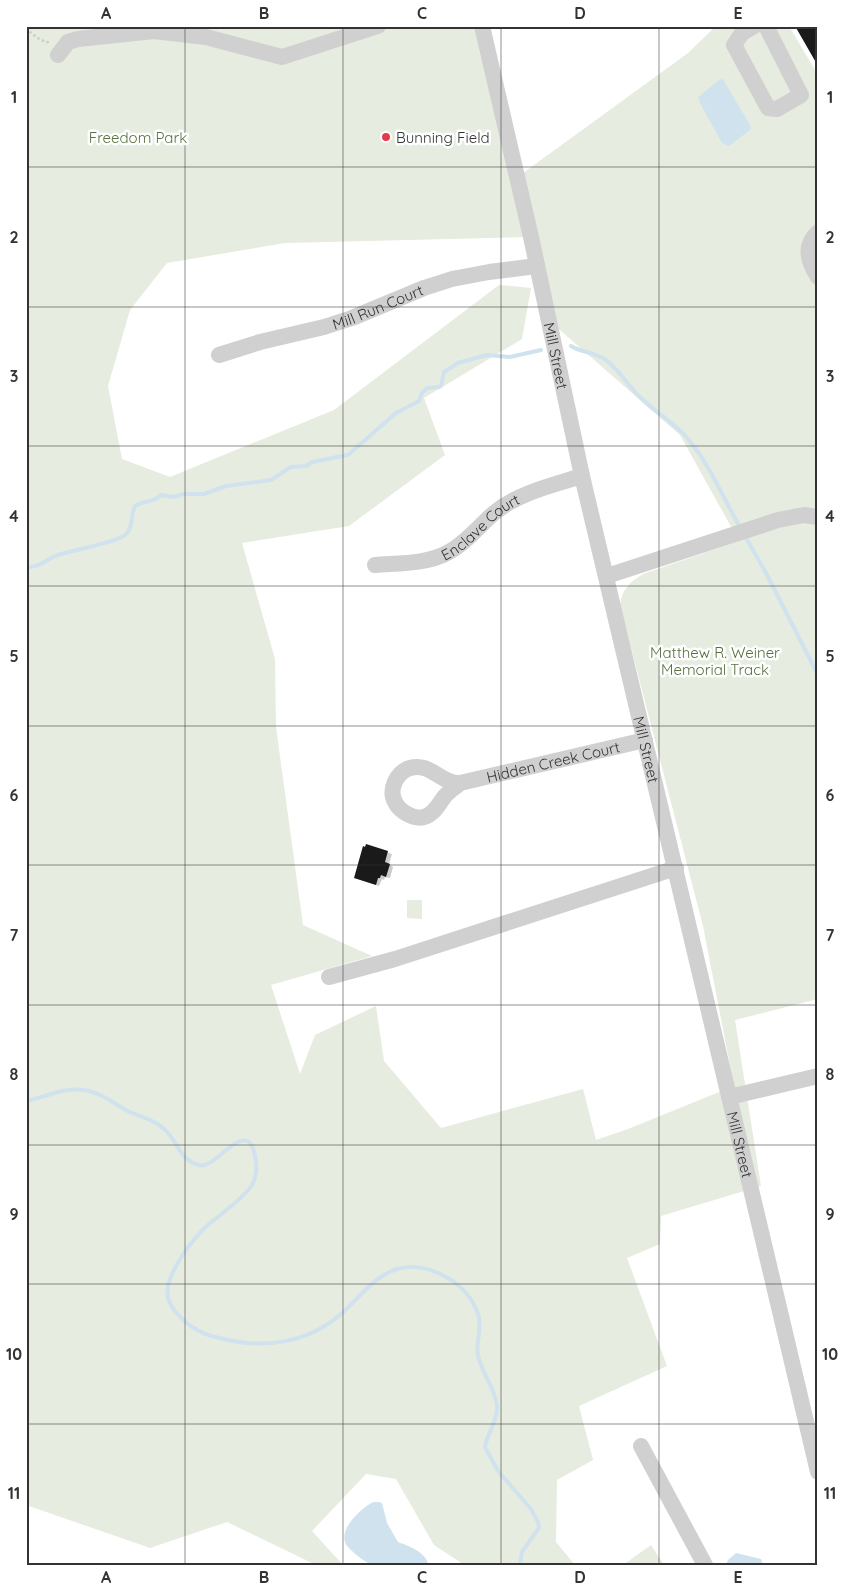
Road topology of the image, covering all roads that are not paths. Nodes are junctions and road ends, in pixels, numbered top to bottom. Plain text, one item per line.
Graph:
1 (378, 26) edge
2 (482, 26) edge
3 (754, 26) edge
4 (766, 26) edge
5 (63, 49) road end
6 (818, 232) edge
7 (537, 266) junction
8 (818, 277) edge
9 (219, 355) dead end
10 (582, 476) junction
11 (818, 517) edge
12 (376, 566) dead end
13 (607, 576) junction
14 (645, 740) junction
15 (460, 784) dead end
16 (676, 868) junction
17 (329, 977) dead end
18 (818, 1076) edge
19 (729, 1097) junction
20 (642, 1446) dead end
21 (818, 1472) edge
22 (705, 1565) edge

1 - 5 street
2 - 7 street, Mill Street
3 - 4 street
6 - 8 street
7 - 9 street, Mill Run Court
7 - 10 street, Mill Street
10 - 12 street, Enclave Court
10 - 13 street, Mill Street
11 - 13 street
13 - 14 street, Mill Street
14 - 15 street, Hidden Creek Court
14 - 16 street, Mill Street
16 - 17 street
16 - 19 street, Mill Street
18 - 19 street
19 - 21 street, Mill Street
20 - 22 street

